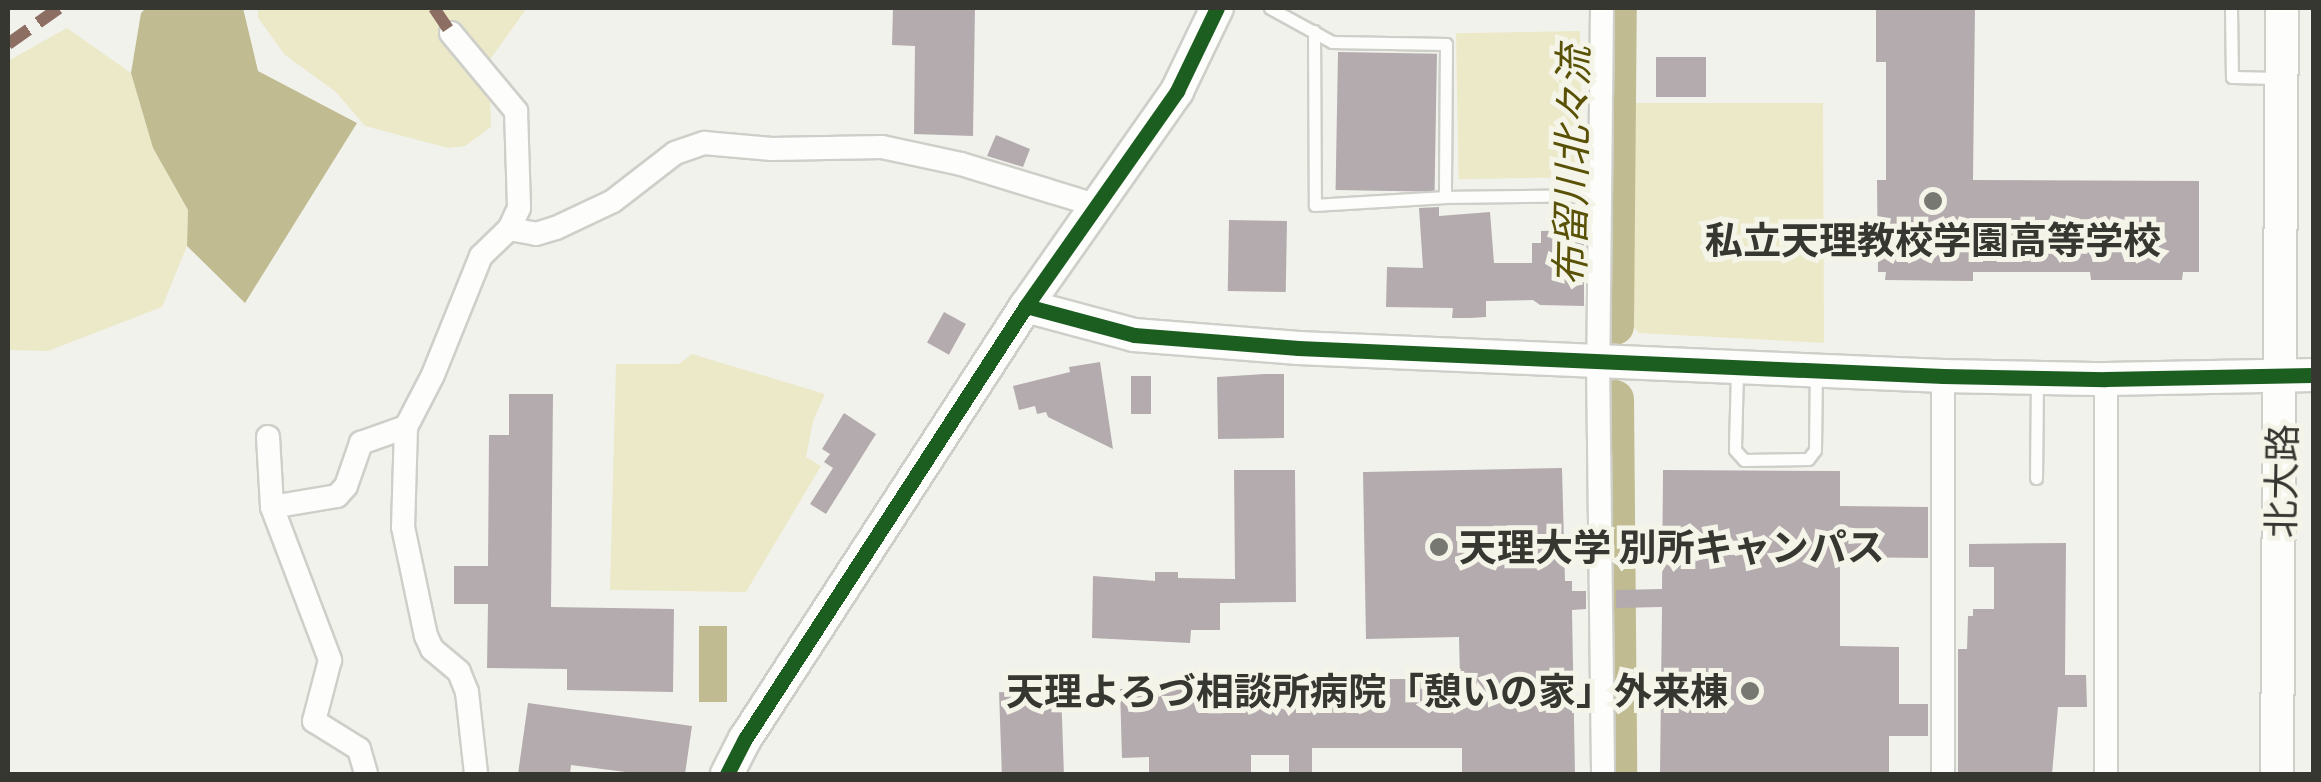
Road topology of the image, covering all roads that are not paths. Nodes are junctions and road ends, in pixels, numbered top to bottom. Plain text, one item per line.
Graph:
1 (1217, 8) edge
2 (1270, 8) edge
3 (1602, 8) edge
4 (2232, 8) edge
5 (2282, 8) edge
6 (1314, 30) junction
7 (451, 34) dead end
8 (2282, 78) junction
9 (1600, 194) junction
10 (1445, 197) junction
11 (1095, 205) junction
12 (508, 229) junction
13 (1026, 306) junction
14 (1613, 362) junction
15 (1737, 370) junction
16 (1816, 372) junction
17 (2298, 375) edge
18 (1943, 376) junction
19 (2038, 378) junction
20 (2106, 379) junction
21 (406, 427) junction
22 (268, 437) dead end
23 (2036, 478) dead end
24 (272, 507) junction
25 (366, 774) edge
26 (476, 774) edge
27 (726, 774) edge
28 (1603, 774) edge
29 (1943, 774) edge
30 (2106, 774) edge
31 (2277, 774) edge

1 - 11 street
2 - 6 lane
3 - 9 street
4 - 8 lane
5 - 8 street, 北大路
6 - 10 lane
6 - 10 lane
7 - 12 street
8 - 17 street, 北大路
9 - 10 lane
9 - 14 street
11 - 12 street
11 - 13 street
12 - 21 street
13 - 14 street
13 - 27 street
14 - 15 street
14 - 28 street
15 - 16 street
15 - 16 lane
16 - 18 street
17 - 20 street
17 - 31 street, 北大路
18 - 19 street
18 - 29 street
19 - 20 street
19 - 23 lane
20 - 30 street
21 - 24 street
21 - 26 street
22 - 24 street
24 - 25 street

